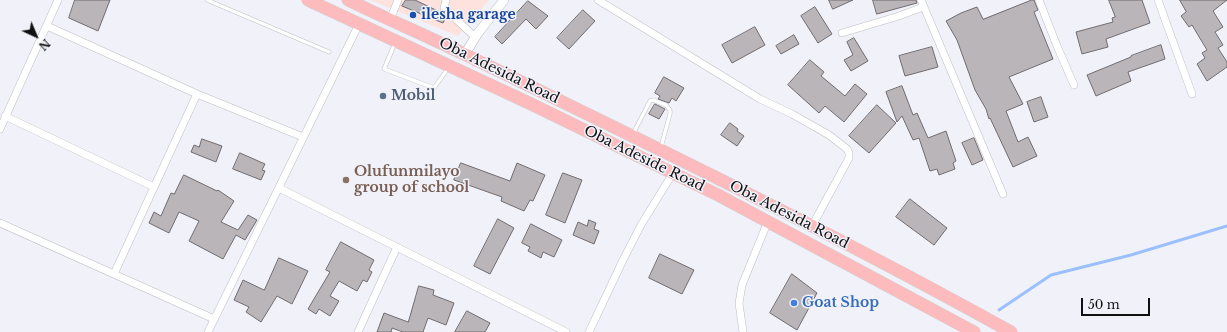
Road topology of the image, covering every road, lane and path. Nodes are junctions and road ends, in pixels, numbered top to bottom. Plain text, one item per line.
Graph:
1 (58, 0) edge
2 (207, 0) edge
3 (308, 0) edge
4 (398, 0) edge
5 (446, 0) edge
6 (504, 0) edge
7 (598, 0) edge
8 (1039, 0) edge
9 (1158, 0) edge
10 (352, 1) edge
11 (922, 4) edge
12 (390, 20) junction
13 (359, 24) junction
14 (47, 26) junction
15 (842, 33) dead end
16 (475, 37) junction
17 (396, 41) junction
18 (328, 52) dead end
19 (465, 54) junction
20 (450, 66) junction
21 (1074, 85) dead end
22 (197, 94) junction
23 (1192, 94) dead end
24 (6, 116) junction
25 (0, 129) edge
26 (303, 137) junction
27 (632, 137) junction
28 (660, 150) junction
29 (673, 173) junction
30 (154, 187) junction
31 (279, 188) junction
32 (1003, 194) dead end
33 (768, 221) junction
34 (0, 223) edge
35 (812, 226) junction
36 (397, 247) junction
37 (863, 252) junction
38 (856, 268) junction
39 (114, 274) junction
40 (214, 319) junction
41 (208, 332) edge
42 (358, 332) edge
43 (566, 332) edge
44 (589, 332) edge
45 (743, 332) edge
46 (974, 332) edge
47 (1011, 332) edge

1 - 14 street
2 - 18 lane
3 - 13 main road, Oba Adeside Road
4 - 12 street
5 - 16 street
6 - 16 street
7 - 35 street
8 - 21 street
9 - 23 street
10 - 12 main road, Oba Adesida Road
11 - 15 street
11 - 32 street
12 - 19 main road, Oba Adesida Road
13 - 17 main road, Oba Adeside Road
13 - 26 street
14 - 22 street
14 - 24 street
16 - 19 street
17 - 20 main road, Oba Adeside Road
17 - 20 lane
19 - 27 main road, Oba Adesida Road
20 - 29 main road, Oba Adeside Road
22 - 26 street
22 - 30 street
24 - 25 street
24 - 30 street
26 - 31 street
27 - 28 main road, Oba Adesida Road
27 - 28 lane
28 - 35 main road, Oba Adesida Road
29 - 33 main road, Oba Adeside Road
29 - 44 street
30 - 39 street
31 - 36 street
31 - 40 street
33 - 38 main road, Oba Adeside Road
33 - 45 street
34 - 39 street
35 - 37 main road, Oba Adesida Road
36 - 42 street
36 - 43 street
37 - 38 main road
37 - 47 main road, Oba Adesida Road
38 - 46 main road, Oba Adeside Road
39 - 40 street
40 - 41 street

